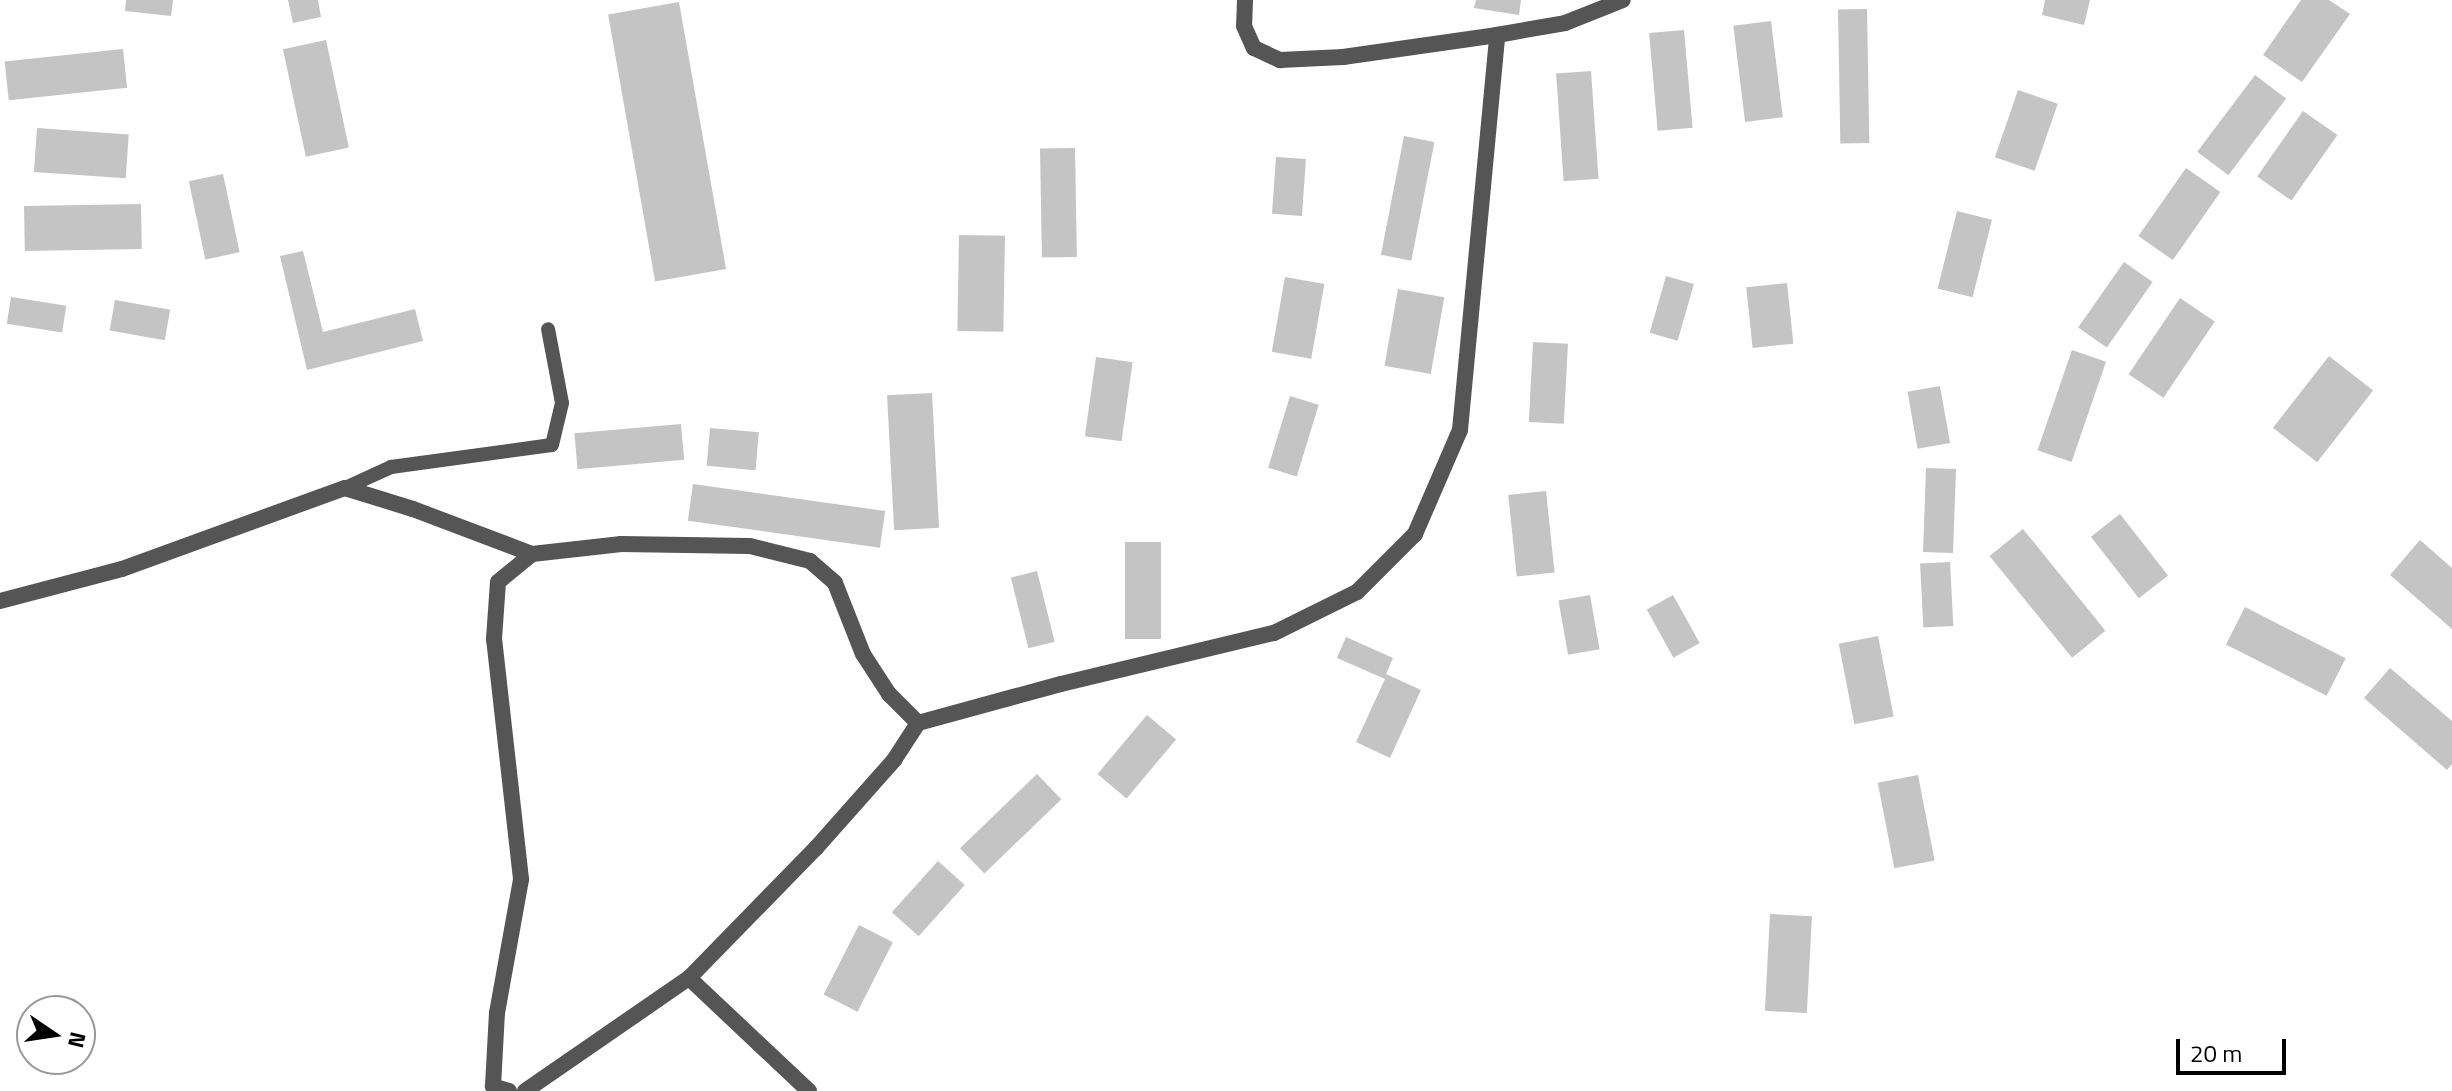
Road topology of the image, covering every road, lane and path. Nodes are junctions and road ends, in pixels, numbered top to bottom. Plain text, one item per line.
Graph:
1 (1245, 0) edge
2 (1623, 0) edge
3 (1497, 35) junction
4 (548, 329) dead end
5 (345, 488) junction
6 (532, 554) junction
7 (0, 601) edge
8 (918, 723) junction
9 (689, 978) junction
10 (509, 1091) edge
11 (525, 1091) edge
12 (809, 1091) edge

1 - 3 street
2 - 3 street
3 - 8 street
4 - 5 lane
5 - 6 street
5 - 7 street
6 - 8 street
6 - 10 street
8 - 9 street
9 - 11 street
9 - 12 street

